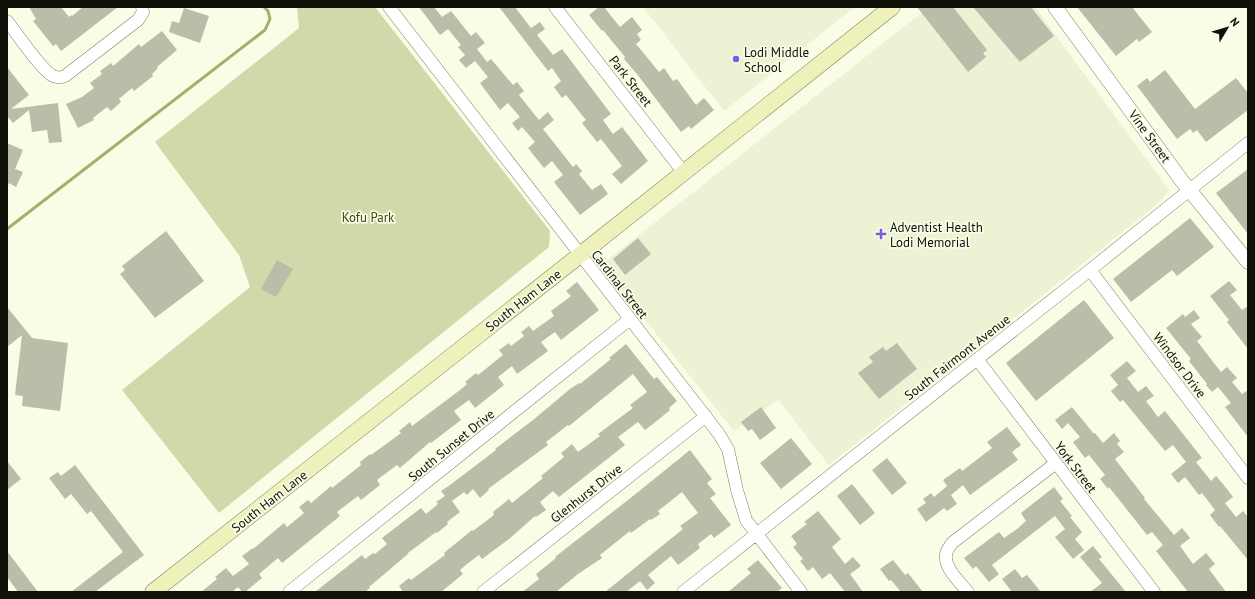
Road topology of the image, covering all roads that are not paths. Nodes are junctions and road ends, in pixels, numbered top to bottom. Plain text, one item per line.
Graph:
1 (389, 7) edge
2 (556, 7) edge
3 (892, 7) edge
4 (1055, 7) edge
5 (142, 9) edge
6 (7, 21) edge
7 (1248, 143) edge
8 (684, 173) junction
9 (1189, 190) junction
10 (580, 255) junction
11 (1248, 262) edge
12 (1090, 270) junction
13 (630, 319) junction
14 (977, 359) junction
15 (706, 416) junction
16 (1056, 463) junction
17 (1248, 478) edge
18 (756, 534) junction
19 (153, 592) edge
20 (289, 592) edge
21 (483, 592) edge
22 (683, 592) edge
23 (801, 592) edge
24 (968, 592) edge
25 (1154, 592) edge

1 - 10 street, Cardinal Street
2 - 8 street, Park Street
3 - 8 main road, South Ham Lane
4 - 9 street, Vine Street
5 - 6 street
7 - 9 street, South Fairmont Avenue
8 - 10 main road, South Ham Lane
9 - 11 street, Vine Street
9 - 12 street, South Fairmont Avenue
10 - 13 street, Cardinal Street
10 - 19 main road, South Ham Lane
12 - 14 street, South Fairmont Avenue
12 - 17 street, Windsor Drive
13 - 15 street, Cardinal Street
13 - 20 street, South Sunset Drive
14 - 16 street, York Street
14 - 18 street, South Fairmont Avenue
15 - 18 street, Cardinal Street
15 - 21 street, Glenhurst Drive
16 - 24 street
16 - 25 street, York Street
18 - 22 street, South Fairmont Avenue
18 - 23 street, Cardinal Street

